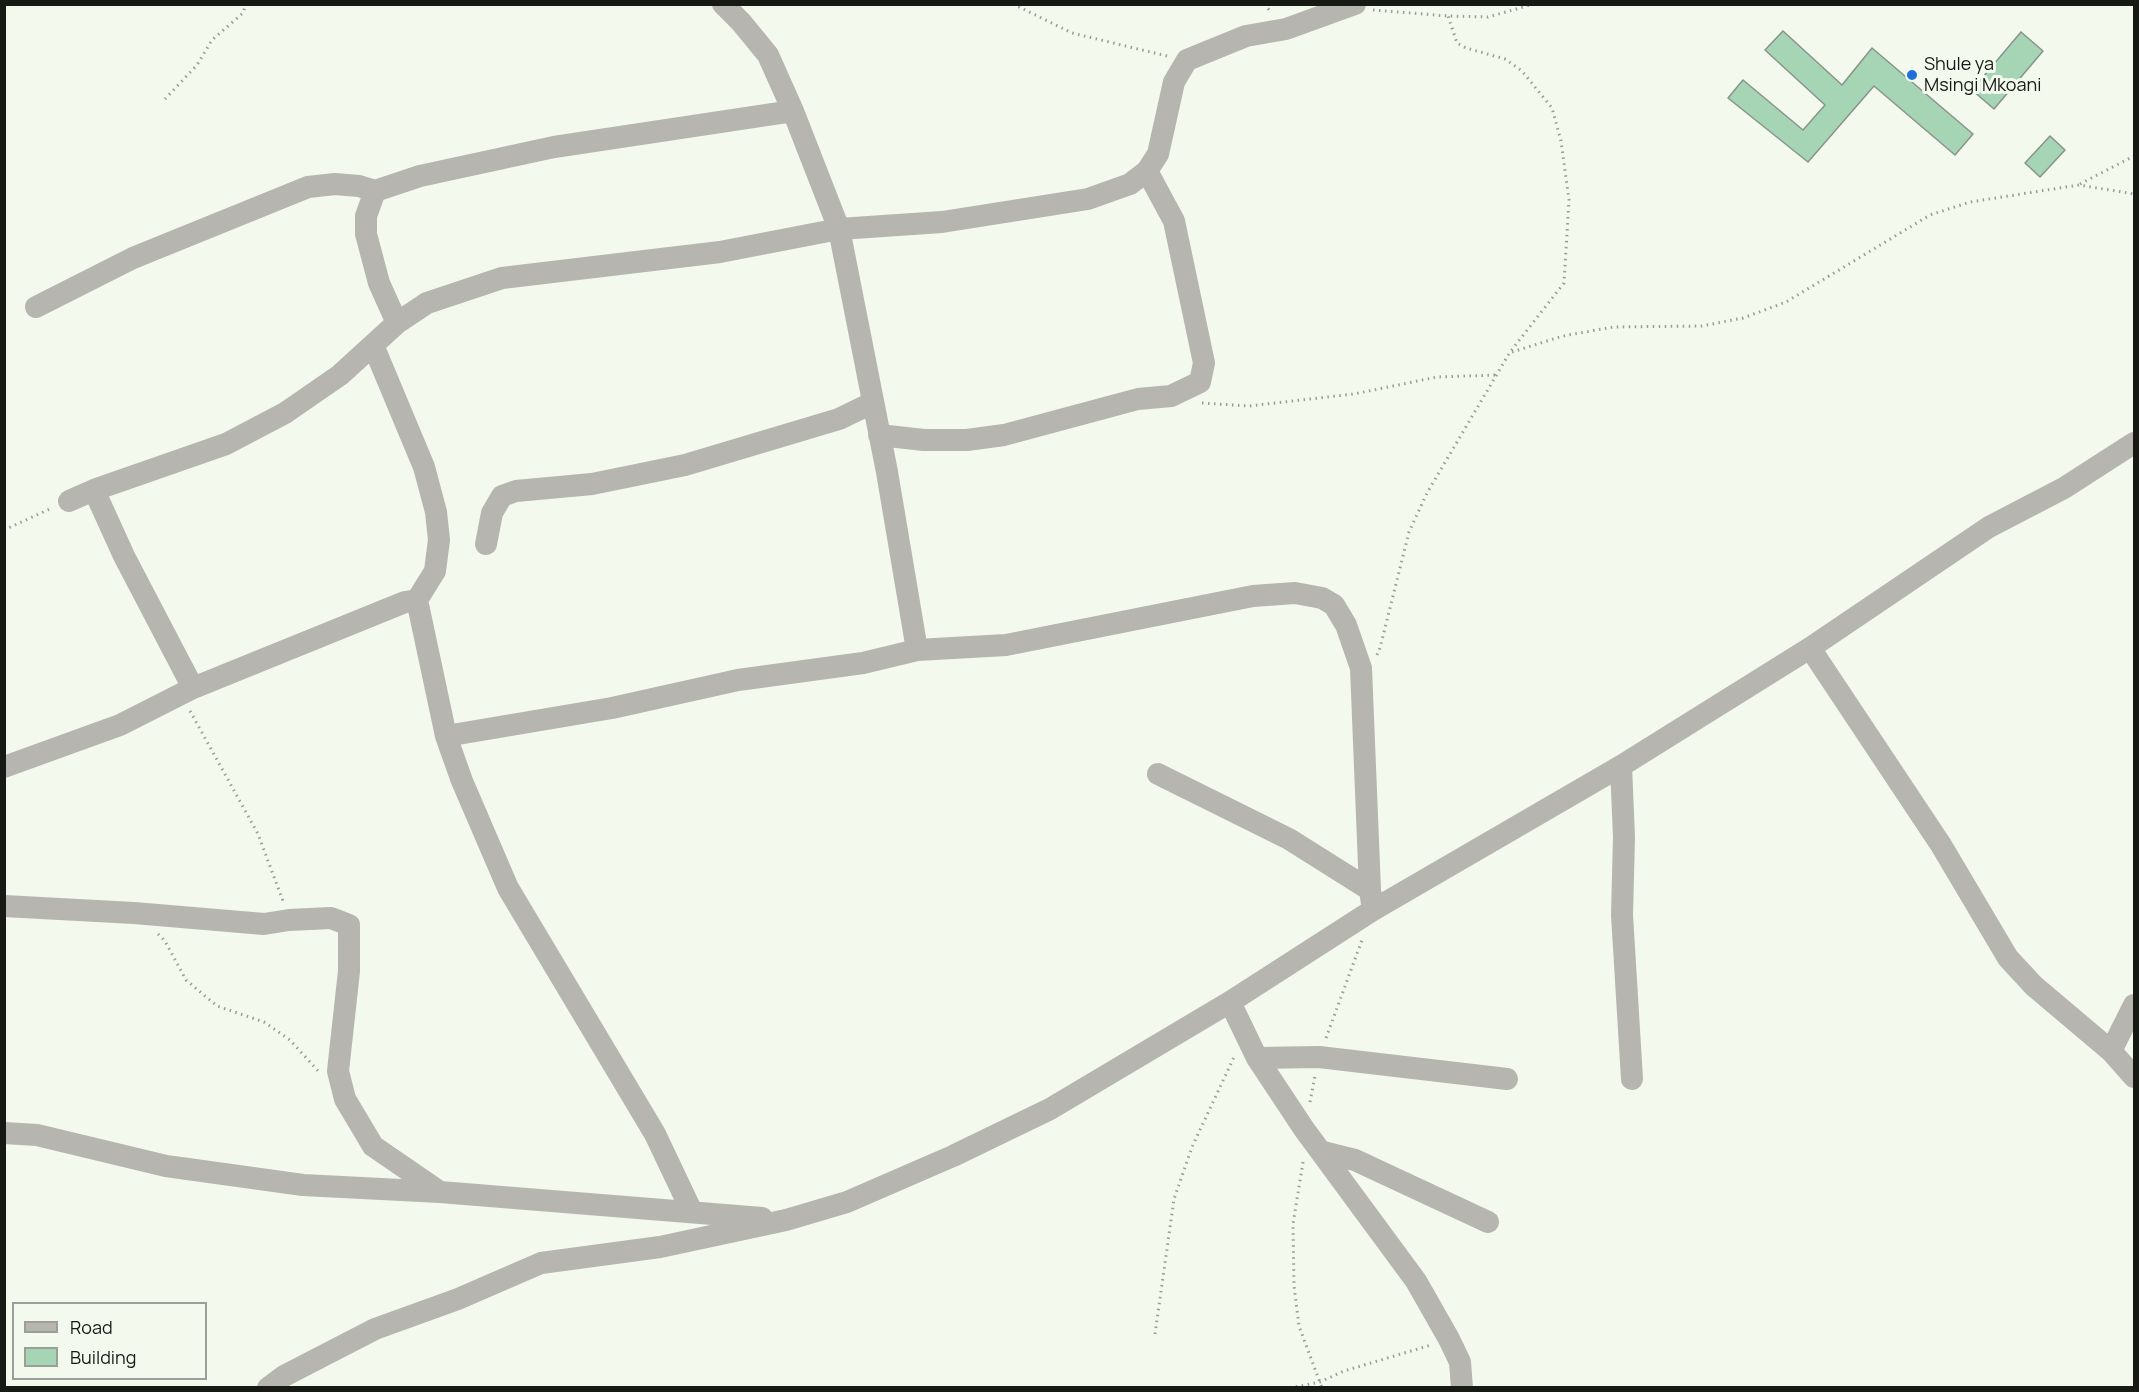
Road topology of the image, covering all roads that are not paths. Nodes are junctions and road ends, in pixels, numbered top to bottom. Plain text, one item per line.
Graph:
1 (723, 4) edge
2 (1352, 6) edge
3 (793, 111) junction
4 (1147, 171) junction
5 (375, 191) junction
6 (839, 230) junction
7 (36, 307) dead end
8 (397, 322) junction
9 (373, 345) junction
10 (872, 403) junction
11 (879, 435) junction
12 (2134, 443) edge
13 (94, 490) junction
14 (69, 501) road end
15 (486, 544) dead end
16 (417, 600) junction
17 (1810, 648) junction
18 (916, 650) junction
19 (187, 692) junction
20 (446, 736) junction
21 (4, 766) edge
22 (1621, 766) junction
23 (1158, 774) dead end
24 (1371, 900) junction
25 (4, 906) edge
26 (1230, 1002) junction
27 (2134, 1005) edge
28 (2111, 1051) junction
29 (1257, 1058) junction
30 (2134, 1077) edge
31 (1507, 1079) dead end
32 (1632, 1079) dead end
33 (4, 1133) edge
34 (1313, 1156) junction
35 (440, 1192) junction
36 (692, 1212) junction
37 (786, 1220) junction
38 (1488, 1222) dead end
39 (268, 1388) edge
40 (1462, 1388) edge

1 - 3 street
2 - 4 street
3 - 5 street
3 - 6 street
4 - 6 street
4 - 11 street
5 - 7 street
5 - 8 street
6 - 8 street
6 - 10 street
8 - 9 street
9 - 13 street
9 - 16 street
10 - 11 street
10 - 15 street
11 - 18 street
12 - 17 street
13 - 14 street
13 - 19 street
16 - 19 street
16 - 20 street
17 - 22 street
17 - 28 street
18 - 20 street
18 - 24 street
19 - 21 street
20 - 36 street
22 - 24 street
22 - 32 street
23 - 24 street
24 - 26 street
25 - 35 street
26 - 29 street
26 - 37 street
27 - 28 street
28 - 30 street
29 - 31 street
29 - 34 street
33 - 35 street
34 - 38 street
34 - 40 street
35 - 36 street
36 - 37 street
37 - 39 street

